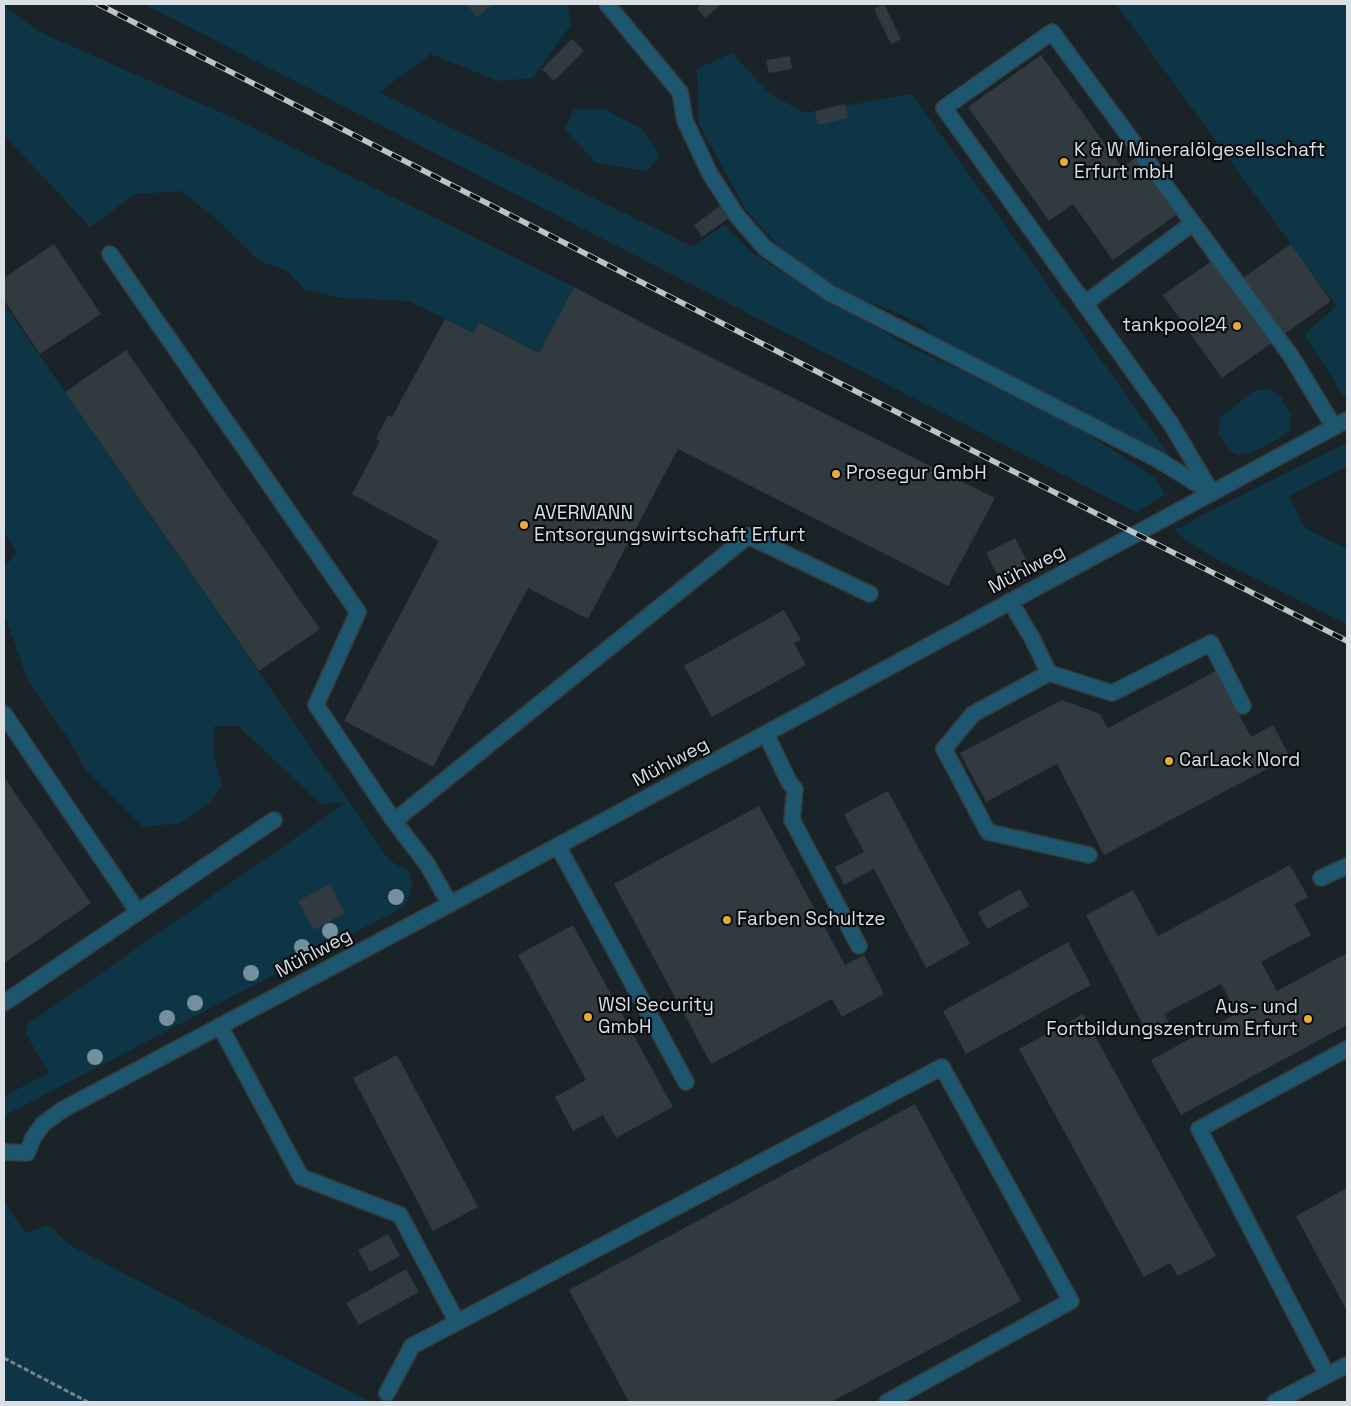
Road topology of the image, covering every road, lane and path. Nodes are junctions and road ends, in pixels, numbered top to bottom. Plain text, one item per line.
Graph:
1 (607, 4) edge
2 (1193, 223) junction
3 (110, 254) dead end
4 (1084, 304) junction
5 (1347, 420) edge
6 (1334, 427) junction
7 (1212, 494) junction
8 (870, 594) dead end
9 (1010, 601) junction
10 (1049, 673) junction
11 (1243, 706) dead end
12 (4, 714) edge
13 (766, 734) junction
14 (274, 820) dead end
15 (394, 821) junction
16 (558, 846) junction
17 (1089, 856) dead end
18 (1347, 866) edge
19 (1321, 878) dead end
20 (450, 904) junction
21 (138, 912) junction
22 (859, 946) dead end
23 (4, 1003) edge
24 (220, 1026) junction
25 (1347, 1049) edge
26 (686, 1082) dead end
27 (4, 1152) edge
28 (457, 1322) junction
29 (4, 1358) edge
30 (1347, 1364) edge
31 (1326, 1375) junction
32 (387, 1393) dead end
33 (88, 1402) edge
34 (887, 1402) edge
35 (1275, 1402) edge

1 - 7 street
2 - 4 street
2 - 4 street
2 - 6 street
3 - 15 street
4 - 7 street
5 - 6 street, Mühlweg
6 - 7 street, Mühlweg
7 - 9 street, Mühlweg
8 - 15 street
9 - 10 street
9 - 13 street, Mühlweg
10 - 11 street
10 - 17 street
12 - 21 street
13 - 16 street, Mühlweg
13 - 22 street
14 - 21 street
15 - 20 street
16 - 20 street, Mühlweg
16 - 26 street
18 - 19 street
20 - 24 street, Mühlweg
21 - 23 street
24 - 27 street, Mühlweg
24 - 28 street
25 - 31 street
28 - 32 street
28 - 34 street
29 - 33 path
30 - 31 street
31 - 35 street

